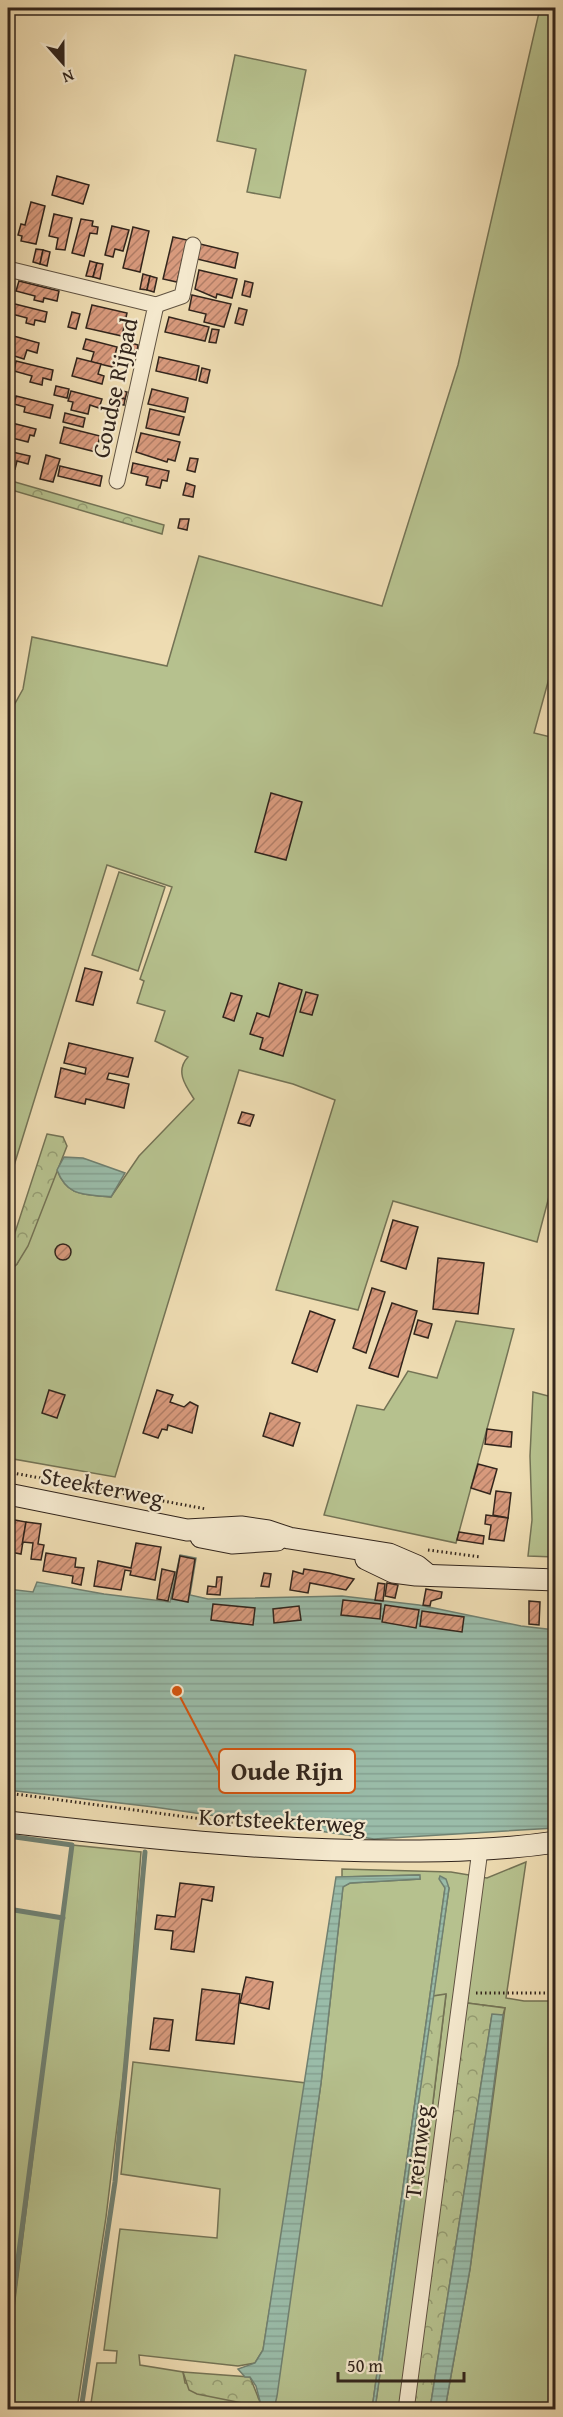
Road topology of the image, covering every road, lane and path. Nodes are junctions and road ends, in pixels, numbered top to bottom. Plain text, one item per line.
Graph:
1 (193, 246) dead end
2 (8, 268) edge
3 (156, 305) junction
4 (117, 481) dead end
5 (8, 1494) edge
6 (555, 1580) edge
7 (8, 1793) edge
8 (8, 1822) edge
9 (261, 1827) dead end
10 (555, 1842) edge
11 (480, 1850) junction
12 (555, 1993) edge
13 (461, 1995) junction
14 (406, 2409) edge

1 - 3 street, Goudse Rijpad
2 - 3 street, Goudse Rijpad
3 - 4 street, Goudse Rijpad
5 - 6 main road, Steekterweg
7 - 9 path
8 - 11 main road, Kortsteekterweg
10 - 11 main road, Kortsteekterweg
11 - 13 street, Treinweg
12 - 13 path
13 - 14 street, Treinweg

